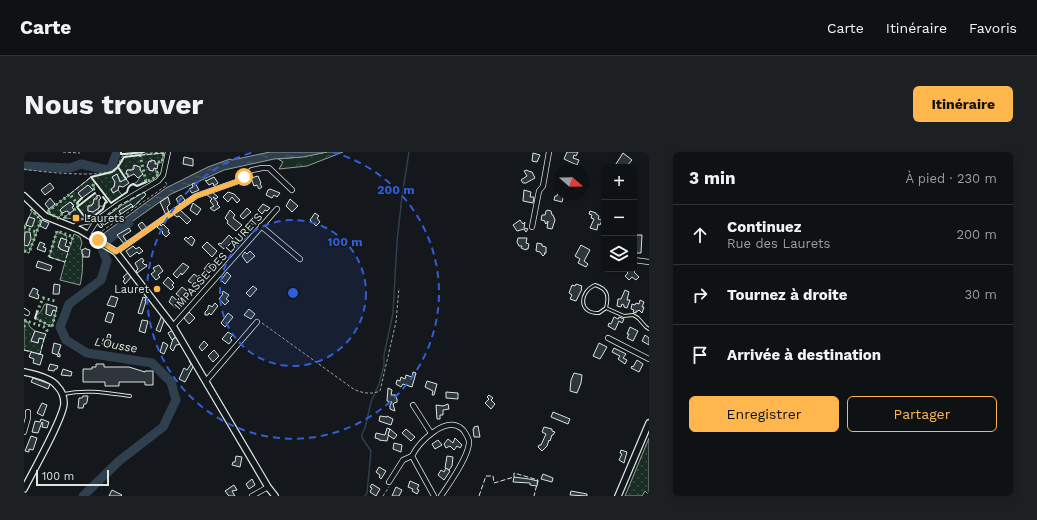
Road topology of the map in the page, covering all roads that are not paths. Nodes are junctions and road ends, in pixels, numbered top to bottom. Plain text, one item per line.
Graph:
1 (168, 152) edge
2 (549, 152) edge
3 (292, 190) dead end
4 (24, 196) edge
5 (277, 209) dead end
6 (97, 220) junction
7 (101, 226) dead end
8 (261, 226) junction
9 (74, 227) junction
10 (532, 227) dead end
11 (88, 234) junction
12 (116, 252) junction
13 (300, 259) dead end
14 (637, 260) edge
15 (649, 262) edge
16 (606, 308) junction
17 (257, 322) road end
18 (173, 326) junction
19 (649, 329) edge
20 (608, 338) dead end
21 (649, 359) edge
22 (24, 372) edge
23 (206, 381) junction
24 (62, 394) junction
25 (130, 396) dead end
26 (413, 405) dead end
27 (28, 412) dead end
28 (649, 423) edge
29 (24, 432) edge
30 (431, 433) junction
31 (412, 456) junction
32 (389, 482) road end
33 (268, 487) junction
34 (24, 488) edge
35 (252, 496) edge
36 (275, 496) edge
37 (434, 496) edge
38 (441, 496) edge
39 (618, 496) edge

1 - 6 street
2 - 10 street
3 - 12 street
4 - 9 street
5 - 8 street, IMPASSE DES LAURETS
6 - 7 lane
6 - 9 street
6 - 11 street
8 - 13 street
8 - 18 street, IMPASSE DES LAURETS
9 - 11 street
11 - 12 street
12 - 18 street
14 - 15 street
16 - 16 lane
16 - 19 lane
17 - 23 street
18 - 23 street
20 - 21 street
22 - 24 street
23 - 33 street
24 - 25 lane
24 - 34 street
26 - 30 street
27 - 29 street
28 - 39 street
30 - 31 street
30 - 38 street
31 - 32 street
31 - 37 street
33 - 35 street
33 - 36 street

